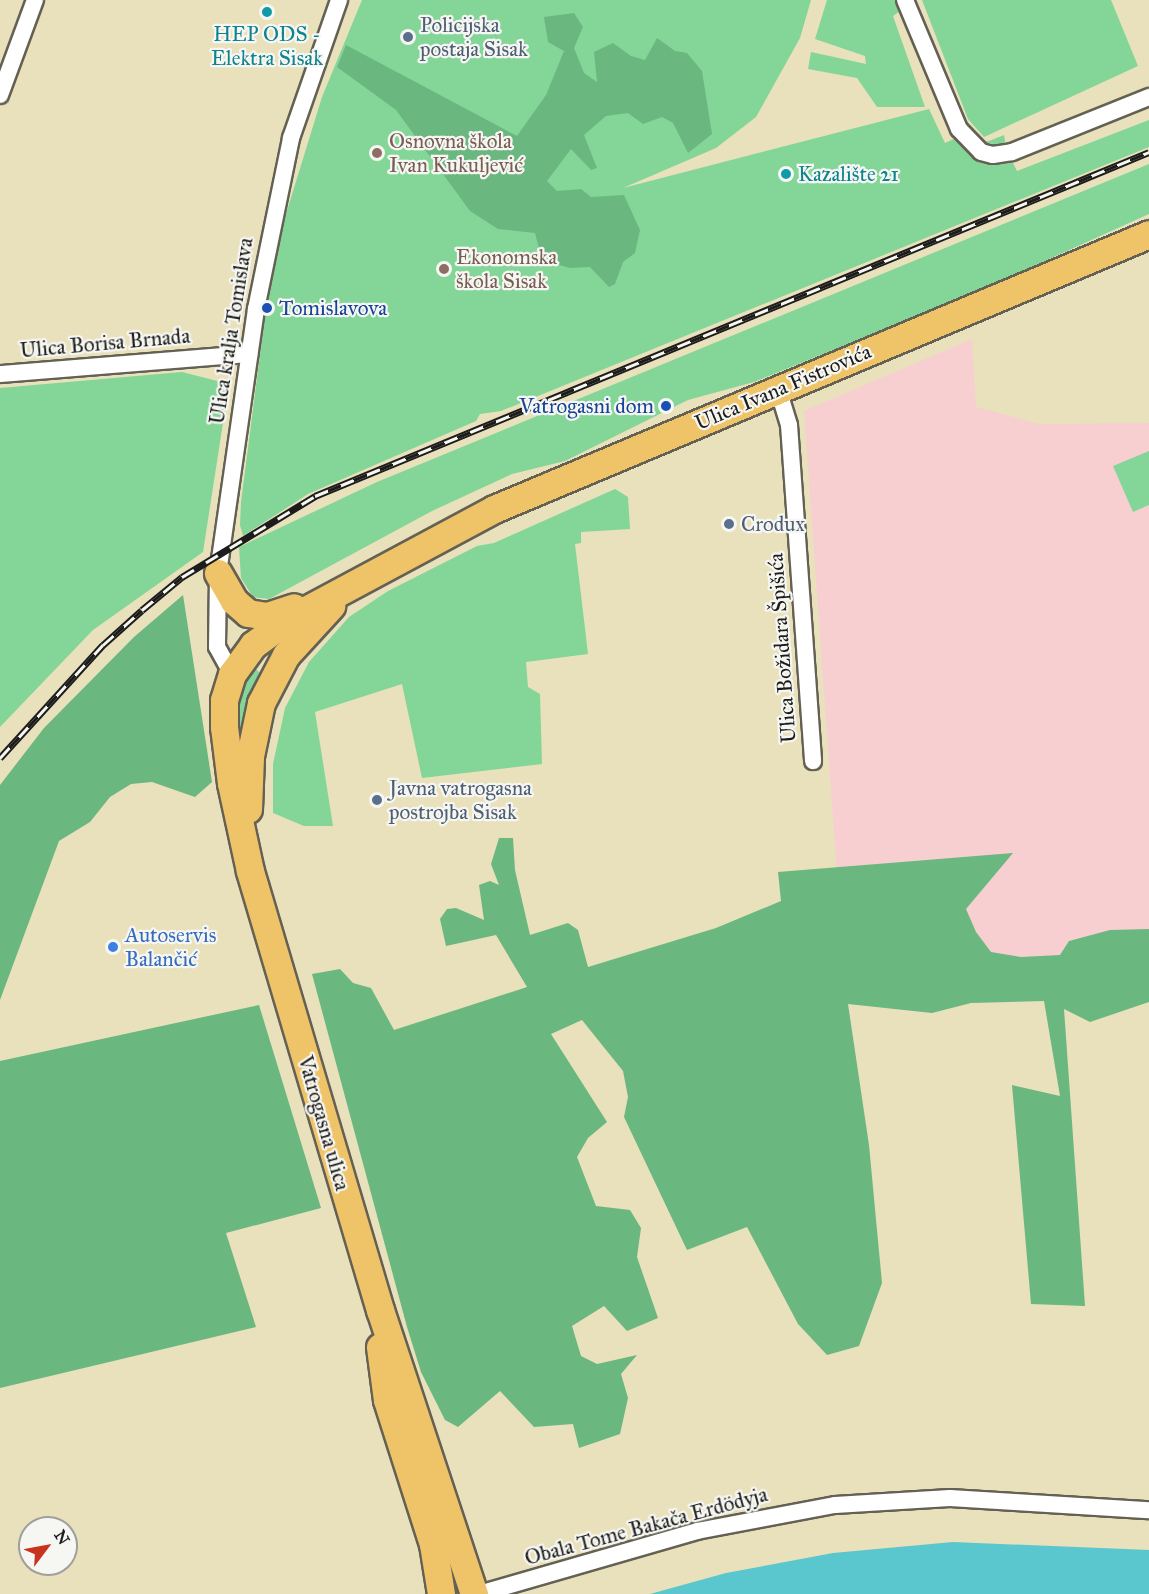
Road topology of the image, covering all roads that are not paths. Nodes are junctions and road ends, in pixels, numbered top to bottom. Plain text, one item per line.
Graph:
1 (35, 0) edge
2 (339, 0) edge
3 (905, 0) edge
4 (0, 95) edge
5 (1149, 96) edge
6 (1149, 234) edge
7 (249, 354) junction
8 (0, 374) edge
9 (778, 389) junction
10 (218, 573) junction
11 (368, 574) junction
12 (319, 602) junction
13 (232, 674) junction
14 (813, 761) dead end
15 (250, 871) junction
16 (380, 1310) junction
17 (1149, 1510) edge
18 (441, 1594) edge
19 (474, 1594) edge
20 (479, 1594) edge

1 - 4 street
2 - 7 street, Ulica kralja Tomislava
3 - 5 street
6 - 9 main road, Ulica Ivana Fistrovića
7 - 8 street, Ulica Borisa Brnada
7 - 10 street, Ulica kralja Tomislava
9 - 11 main road, Ulica Ivana Fistrovića
9 - 14 street, Ulica Božidara Špišića
10 - 12 main road
10 - 13 street, Ulica kralja Tomislava
11 - 12 main road
11 - 15 main road
12 - 13 main road
13 - 15 main road, Vatrogasna ulica
15 - 16 main road, Vatrogasna ulica
16 - 18 main road
16 - 19 main road, Vatrogasna ulica
17 - 20 street, Obala Tome Bakača Erdödyja

